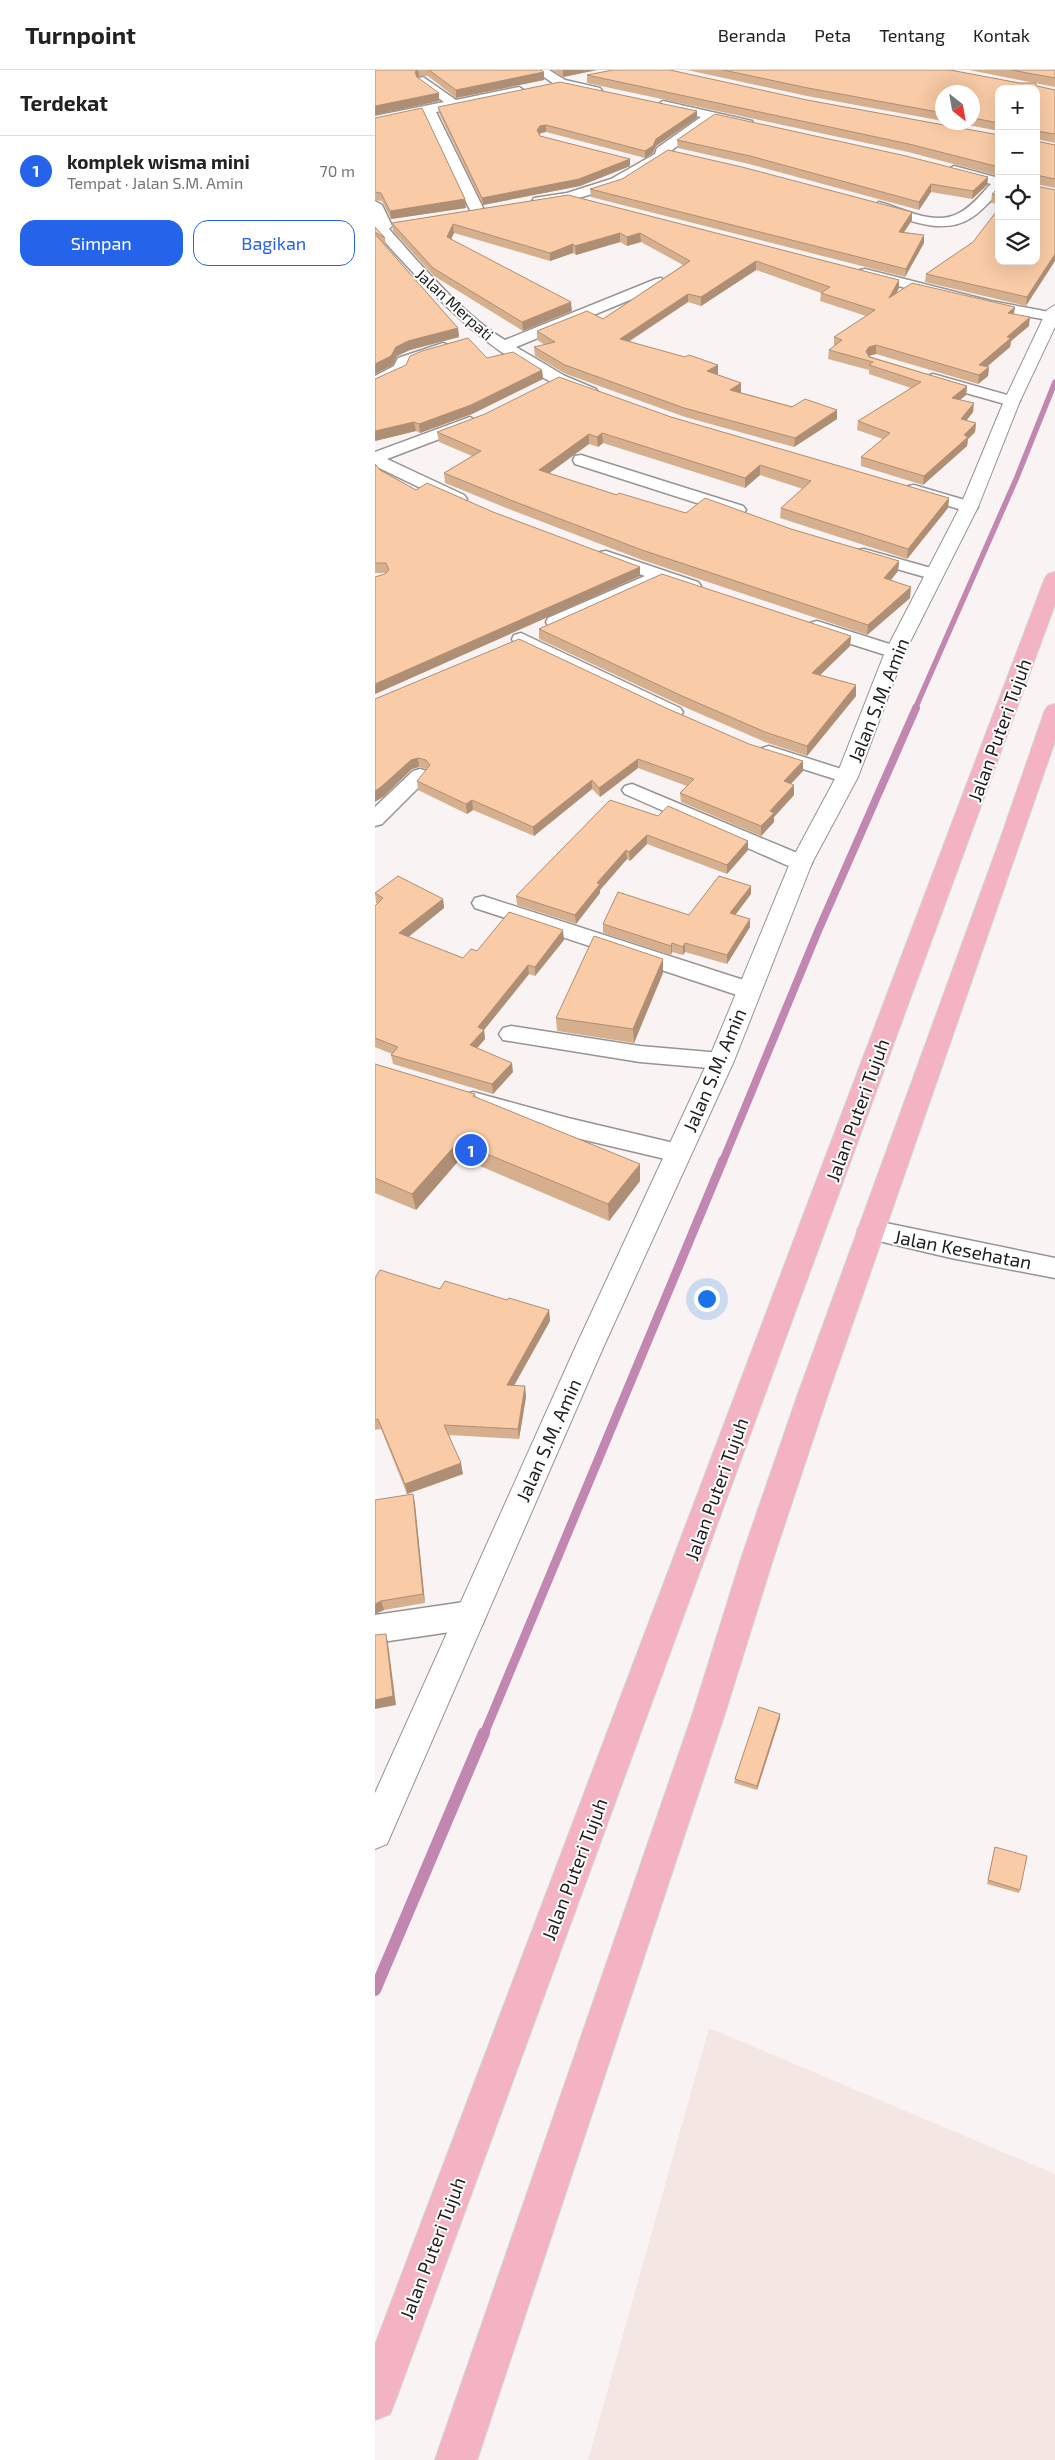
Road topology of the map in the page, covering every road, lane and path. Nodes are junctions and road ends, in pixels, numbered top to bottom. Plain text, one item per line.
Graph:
1 (540, 70) edge
2 (588, 77) edge
3 (423, 81) edge
4 (561, 83) junction
5 (609, 93) edge
6 (646, 102) edge
7 (454, 104) junction
8 (428, 110) junction
9 (712, 116) junction
10 (375, 120) edge
11 (759, 126) edge
12 (662, 151) junction
13 (681, 155) edge
14 (628, 159) edge
15 (646, 164) junction
16 (944, 168) edge
17 (995, 182) edge
18 (995, 187) edge
19 (569, 197) junction
20 (862, 201) edge
21 (523, 204) edge
22 (595, 204) edge
23 (375, 205) edge
24 (495, 207) edge
25 (477, 210) junction
26 (458, 213) edge
27 (403, 223) edge
28 (380, 227) edge
29 (853, 270) edge
30 (661, 282) edge
31 (1053, 314) edge
32 (487, 336) junction
33 (504, 346) junction
34 (918, 374) edge
35 (559, 379) junction
36 (375, 384) edge
37 (542, 388) edge
38 (602, 396) edge
39 (1012, 401) junction
40 (486, 415) edge
41 (375, 459) edge
42 (581, 460) dead end
43 (903, 487) edge
44 (469, 504) edge
45 (969, 507) junction
46 (751, 515) edge
47 (587, 548) edge
48 (851, 550) edge
49 (932, 574) junction
50 (660, 576) junction
51 (1055, 578) edge
52 (707, 591) edge
53 (801, 622) edge
54 (521, 639) junction
55 (503, 647) edge
56 (895, 652) junction
57 (1055, 710) edge
58 (691, 720) edge
59 (749, 745) edge
60 (420, 775) edge
61 (847, 777) junction
62 (632, 790) dead end
63 (375, 819) edge
64 (801, 863) junction
65 (483, 903) dead end
66 (748, 990) junction
67 (511, 1034) dead end
68 (721, 1062) junction
69 (456, 1096) edge
70 (678, 1153) junction
71 (871, 1230) junction
72 (1055, 1268) edge
73 (471, 1615) junction
74 (375, 1629) edge
75 (375, 1832) edge
76 (375, 2399) edge
77 (456, 2460) edge

1 - 4 street
2 - 4 street
3 - 7 street
4 - 5 street
4 - 7 street
6 - 9 street
7 - 8 street
8 - 10 street
8 - 25 street
9 - 11 street
9 - 12 street
12 - 13 street
12 - 15 street
14 - 15 street
15 - 19 street
16 - 17 street
18 - 20 street
19 - 21 street
19 - 22 street
23 - 28 street, Jalan Merpati
24 - 25 street
25 - 26 street
27 - 28 street
28 - 32 street, Jalan Merpati
29 - 31 street
30 - 33 street
31 - 39 street, Jalan S.M. Amin
32 - 33 street, Jalan Merpati
32 - 36 street
33 - 35 street, Jalan Merpati
34 - 39 street
35 - 37 street
35 - 38 street, Jalan Merpati
39 - 45 street, Jalan S.M. Amin
40 - 41 street
41 - 44 street
42 - 46 street
43 - 45 street
45 - 49 street, Jalan S.M. Amin
47 - 50 street
48 - 49 street
49 - 56 street, Jalan S.M. Amin
50 - 52 street
50 - 54 street
51 - 76 highway, Jalan Puteri Tujuh
53 - 56 street
54 - 55 street
54 - 58 street
56 - 61 street, Jalan S.M. Amin
57 - 71 highway
59 - 61 street
60 - 63 street
61 - 64 street, Jalan S.M. Amin
62 - 64 street
64 - 66 street, Jalan S.M. Amin
65 - 66 street
66 - 68 street, Jalan S.M. Amin
67 - 68 street
68 - 70 street, Jalan S.M. Amin
69 - 70 street
70 - 73 street, Jalan S.M. Amin
71 - 72 street, Jalan Kesehatan
71 - 77 highway
73 - 74 street
73 - 75 street, Jalan S.M. Amin

